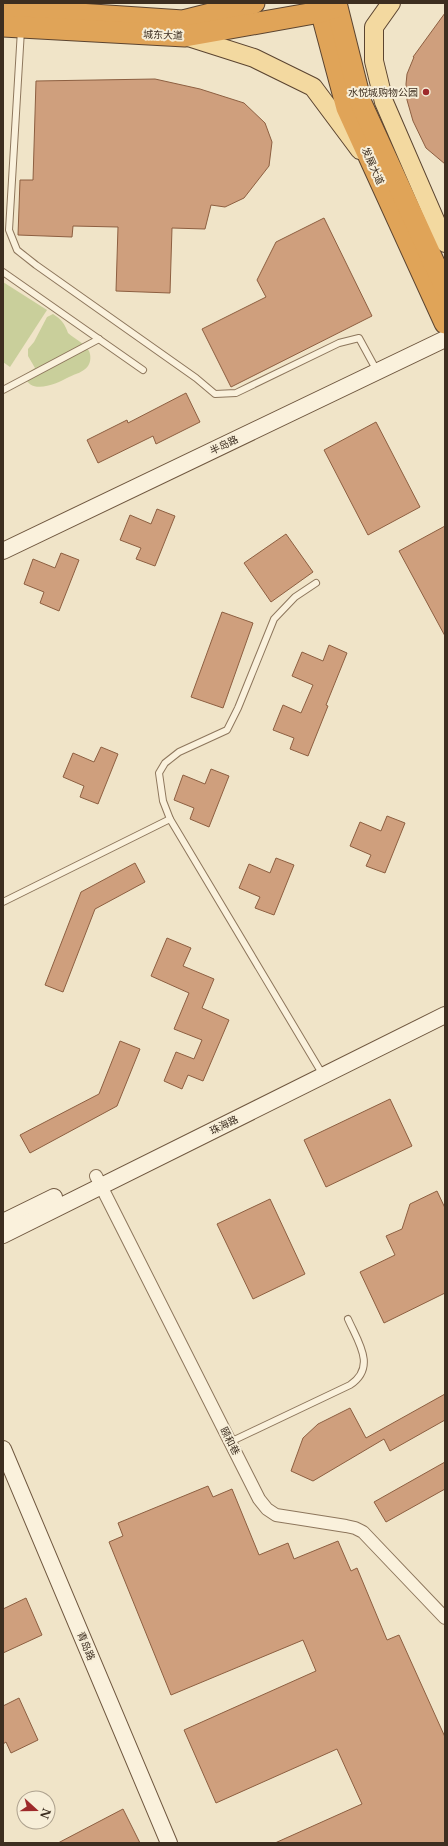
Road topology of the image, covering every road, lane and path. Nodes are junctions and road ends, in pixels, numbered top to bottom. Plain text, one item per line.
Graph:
1 (214, 3) edge
2 (254, 3) edge
3 (391, 3) edge
4 (331, 5) edge
5 (3, 9) edge
6 (12, 27) edge
7 (184, 28) junction
8 (374, 168) junction
9 (445, 243) edge
10 (3, 272) edge
11 (445, 287) edge
12 (445, 323) edge
13 (99, 339) junction
14 (445, 339) edge
15 (143, 370) dead end
16 (377, 372) junction
17 (3, 390) edge
18 (3, 551) edge
19 (316, 583) dead end
20 (170, 819) junction
21 (3, 902) edge
22 (445, 1005) edge
23 (445, 1015) edge
24 (321, 1072) junction
25 (99, 1181) junction
26 (3, 1222) edge
27 (3, 1235) edge
28 (348, 1319) dead end
29 (230, 1442) junction
30 (3, 1449) edge
31 (445, 1618) edge
32 (170, 1843) edge

1 - 7 main road
2 - 7 highway, 城东大道
3 - 9 main road
4 - 7 highway, 城东大道
4 - 8 highway, 发展大道
4 - 11 highway, 发展大道
5 - 7 highway, 城东大道
6 - 7 highway, 城东大道
6 - 16 lane
7 - 8 main road
8 - 12 highway, 发展大道
10 - 13 lane
13 - 15 lane
13 - 17 lane
14 - 16 street, 半岛路
16 - 18 street, 半岛路
19 - 20 lane
20 - 21 lane
20 - 24 lane
22 - 24 street, 珠海路
23 - 24 street, 珠海路
24 - 25 street, 珠海路
25 - 26 street, 珠海路
25 - 27 street, 珠海路
25 - 29 street, 颐和巷
28 - 29 lane
29 - 31 street, 颐和巷
30 - 32 street, 青岛路

